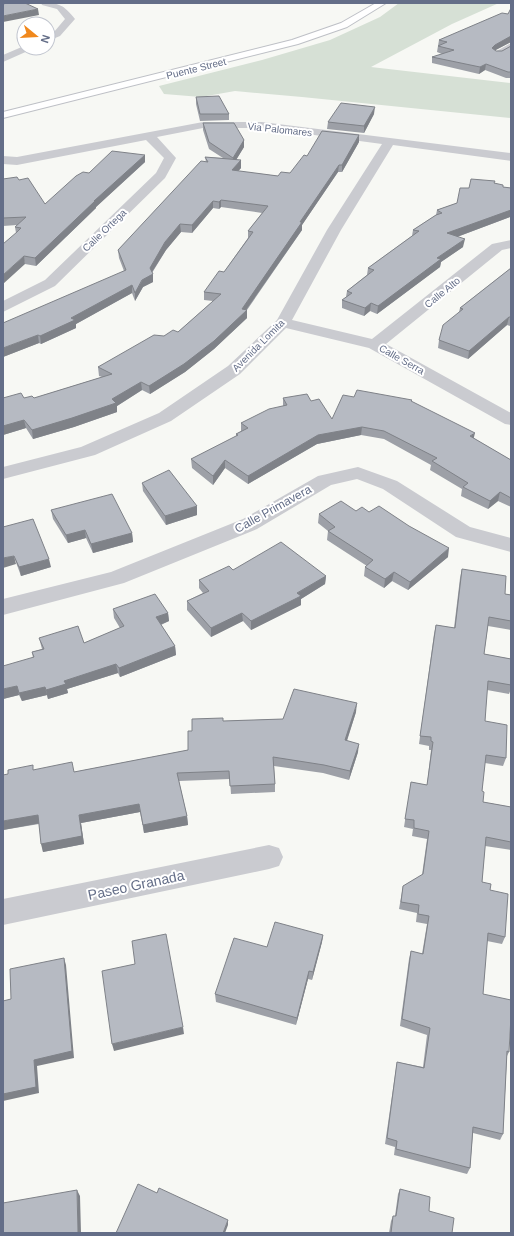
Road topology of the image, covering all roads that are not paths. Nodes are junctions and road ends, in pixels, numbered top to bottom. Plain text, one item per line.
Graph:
1 (45, 3) edge
2 (382, 3) edge
3 (56, 34) edge
4 (511, 46) edge
5 (16, 53) edge
6 (498, 54) edge
7 (3, 59) edge
8 (3, 116) edge
9 (149, 136) junction
10 (389, 142) junction
11 (511, 157) edge
12 (3, 160) edge
13 (511, 244) edge
14 (3, 307) edge
15 (283, 322) junction
16 (375, 345) junction
17 (511, 420) edge
18 (3, 473) edge
19 (511, 545) edge
20 (3, 607) edge
21 (269, 857) dead end
22 (3, 912) edge

1 - 3 street
2 - 8 street, Puente Street
4 - 6 street
5 - 7 street
9 - 10 street, Via Palomares
9 - 12 street, Via Palomares
9 - 14 street, Calle Ortega
10 - 11 street, Via Palomares
10 - 15 street, Avenida Lomita
13 - 16 street, Calle Alto
15 - 16 street, Calle Serra
15 - 18 street, Avenida Lomita
16 - 17 street, Calle Serra
19 - 20 street, Calle Primavera
21 - 22 street, Paseo Granada

